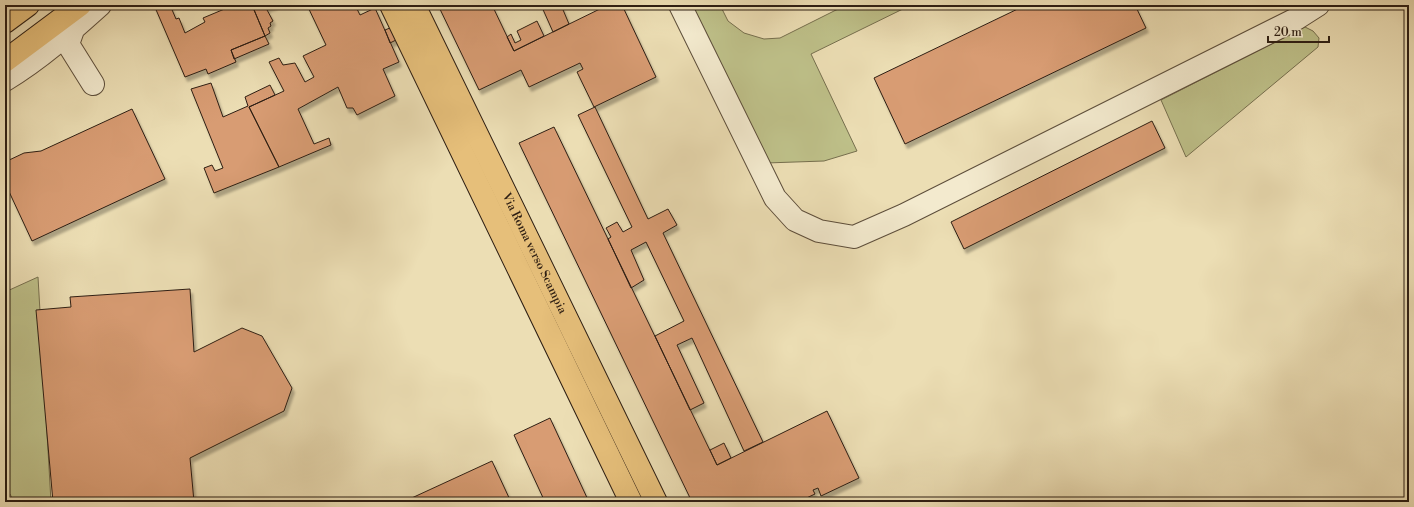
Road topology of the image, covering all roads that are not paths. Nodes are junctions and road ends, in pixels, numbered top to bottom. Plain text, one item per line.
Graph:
1 (28, 5) edge
2 (80, 5) edge
3 (100, 5) edge
4 (391, 5) edge
5 (414, 5) edge
6 (680, 5) edge
7 (1318, 5) edge
8 (5, 22) edge
9 (64, 40) junction
10 (5, 61) edge
11 (5, 80) edge
12 (93, 84) dead end
13 (631, 502) edge
14 (656, 502) edge

1 - 8 main road
2 - 10 main road
3 - 9 street
4 - 13 main road, Via Roma verso Scampia
5 - 14 main road, Via Roma verso Scampia
6 - 7 street
9 - 11 street
9 - 12 street

